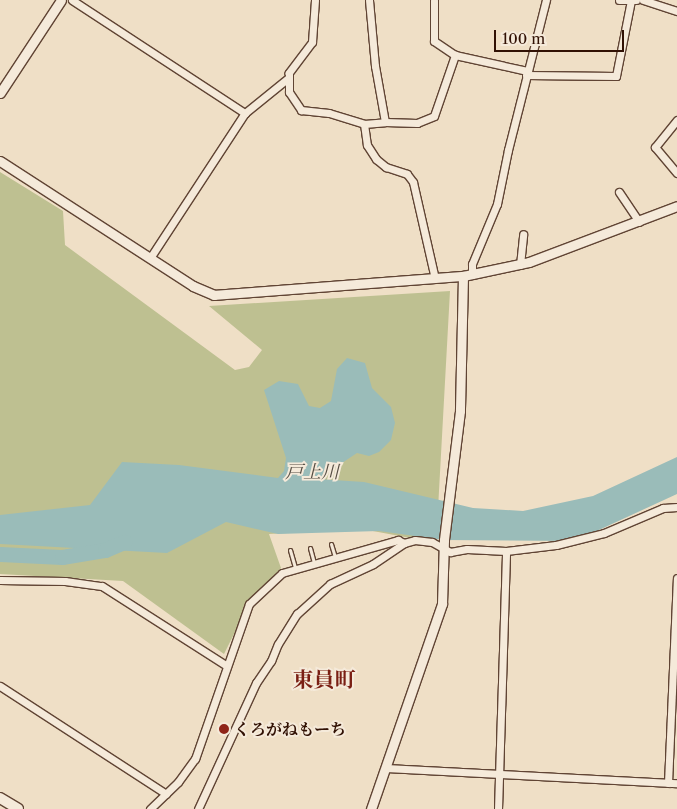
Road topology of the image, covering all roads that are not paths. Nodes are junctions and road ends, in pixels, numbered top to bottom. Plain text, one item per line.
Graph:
1 (61, 0) edge
2 (72, 0) edge
3 (315, 0) edge
4 (369, 0) edge
5 (434, 0) edge
6 (546, 0) edge
7 (618, 0) edge
8 (631, 0) edge
9 (636, 0) edge
10 (642, 0) edge
11 (677, 11) edge
12 (455, 55) junction
13 (527, 73) junction
14 (287, 79) junction
15 (0, 93) edge
16 (245, 113) junction
17 (677, 120) edge
18 (385, 122) junction
19 (364, 124) junction
20 (0, 161) edge
21 (677, 173) edge
22 (619, 192) dead end
23 (677, 206) edge
24 (639, 222) junction
25 (523, 234) dead end
26 (150, 258) junction
27 (520, 265) junction
28 (467, 275) junction
29 (435, 279) junction
30 (677, 507) edge
31 (404, 543) junction
32 (331, 544) dead end
33 (444, 544) junction
34 (310, 548) dead end
35 (290, 550) dead end
36 (506, 551) junction
37 (335, 558) junction
38 (314, 564) junction
39 (295, 569) junction
40 (677, 578) edge
41 (0, 580) edge
42 (227, 666) junction
43 (0, 686) edge
44 (386, 768) junction
45 (500, 775) junction
46 (668, 782) junction
47 (677, 783) edge
48 (166, 794) junction
49 (0, 798) edge
50 (18, 809) edge
51 (150, 809) edge
52 (198, 809) edge
53 (371, 809) edge
54 (498, 809) edge

1 - 15 street
2 - 16 street
3 - 14 street
4 - 18 street
5 - 12 street
6 - 13 street
7 - 8 street
8 - 9 street
8 - 13 street
10 - 11 street
12 - 13 street
12 - 18 street
13 - 28 street
14 - 16 street
14 - 19 street
16 - 26 street
17 - 21 street
18 - 19 street
19 - 29 street
20 - 26 street
22 - 24 street
23 - 24 street
24 - 27 street
25 - 27 street
26 - 29 street
27 - 28 street
28 - 29 street
28 - 33 street
30 - 36 street
31 - 33 street
31 - 37 street
31 - 52 street
32 - 37 lane
33 - 36 street
33 - 44 street
34 - 38 lane
35 - 39 lane
36 - 45 street
37 - 38 street
38 - 39 street
39 - 42 street
40 - 46 street
41 - 42 street
42 - 48 street
43 - 48 street
44 - 45 street
44 - 53 street
45 - 46 street
45 - 54 street
46 - 47 street
48 - 51 street
49 - 50 main road

